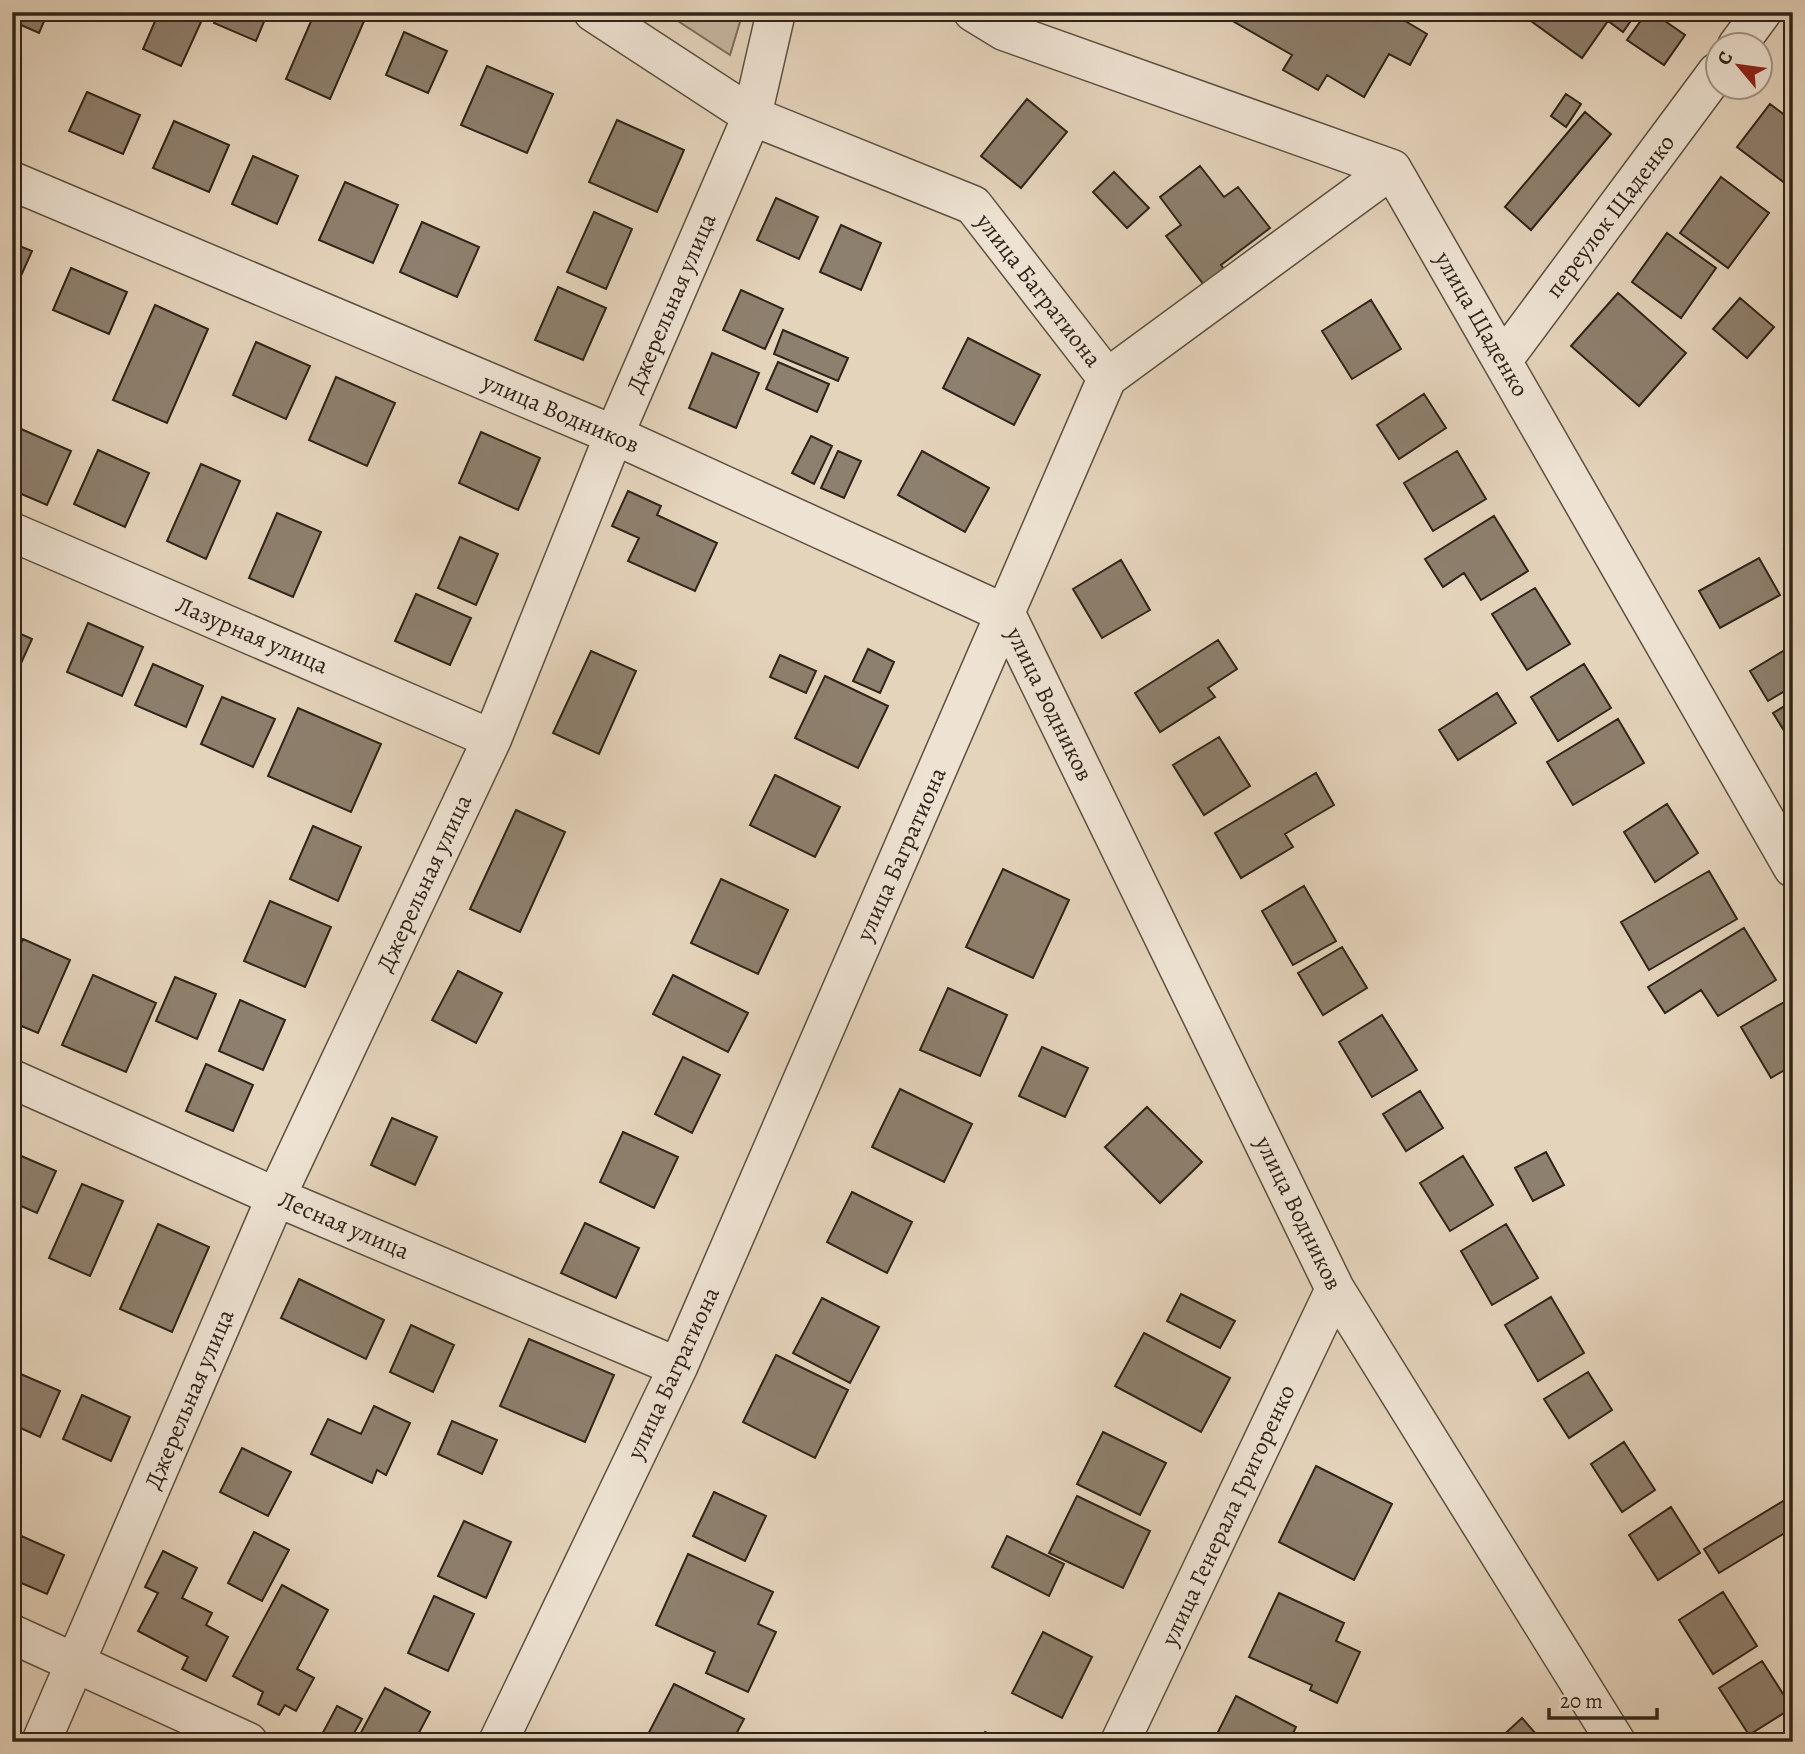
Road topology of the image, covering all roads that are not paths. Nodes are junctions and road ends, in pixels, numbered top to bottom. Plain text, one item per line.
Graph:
1 (593, 12) edge
2 (776, 12) edge
3 (1762, 12) edge
4 (998, 18) edge
5 (1747, 32) edge
6 (1703, 91) edge
7 (752, 116) junction
8 (1392, 169) junction
9 (12, 181) edge
10 (1503, 360) junction
11 (1107, 378) junction
12 (614, 435) junction
13 (12, 532) edge
14 (1006, 614) junction
15 (492, 739) junction
16 (1793, 868) edge
17 (12, 1079) edge
18 (276, 1197) junction
19 (1335, 1289) junction
20 (678, 1367) junction
21 (12, 1634) edge
22 (76, 1662) junction
23 (41, 1742) edge
24 (248, 1742) edge
25 (498, 1742) edge
26 (1120, 1742) edge
27 (1616, 1742) edge

1 - 7 street
2 - 7 street, Джерельная улица
3 - 5 street
4 - 8 street
6 - 10 street, переулок Щаденко
7 - 11 street, улица Багратиона
7 - 12 street, Джерельная улица
8 - 10 street, улица Щаденко
8 - 11 street
9 - 12 street, улица Водников
10 - 16 street, улица Щаденко
11 - 14 street, улица Багратиона
12 - 14 street, улица Водников
12 - 15 street, Джерельная улица
13 - 15 street, Лазурная улица
14 - 19 street, улица Водников
14 - 20 street, улица Багратиона
15 - 18 street, Джерельная улица
17 - 18 street, Лесная улица
18 - 20 street, Лесная улица
18 - 22 street, Джерельная улица
19 - 26 street, улица Генерала Григоренко
19 - 27 street, улица Водников
20 - 25 street, улица Багратиона
21 - 22 street
22 - 23 street, Джерельная улица
22 - 24 street

